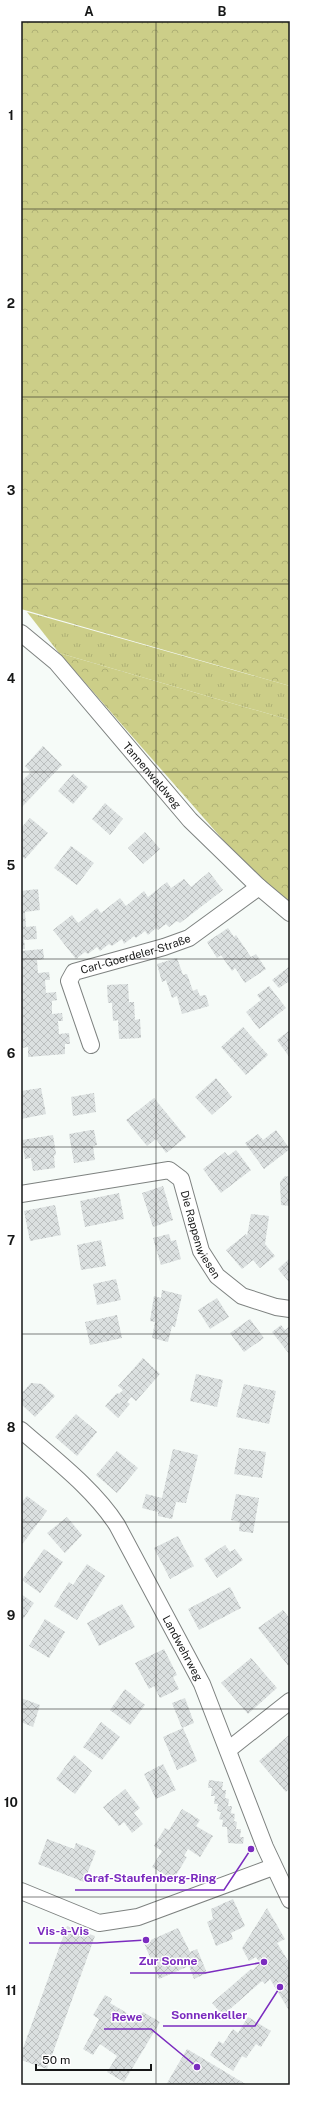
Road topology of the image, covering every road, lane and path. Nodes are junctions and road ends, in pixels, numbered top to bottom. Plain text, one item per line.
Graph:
1 (21, 632) edge
2 (259, 887) junction
3 (290, 913) edge
4 (91, 1045) dead end
5 (21, 1194) edge
6 (290, 1309) edge
7 (21, 1430) edge
8 (290, 1701) edge
9 (228, 1750) junction
10 (273, 1867) junction
11 (21, 1891) edge
12 (290, 1900) edge

1 - 2 street, Tannenwaldweg
2 - 3 street, Tannenwaldweg
2 - 4 street, Carl-Goerdeler-Straße
5 - 6 street, Die Rappenwiesen
7 - 9 street, Landwehrweg
8 - 9 street
9 - 10 street, Landwehrweg
10 - 11 street
10 - 12 street, Landwehrweg

